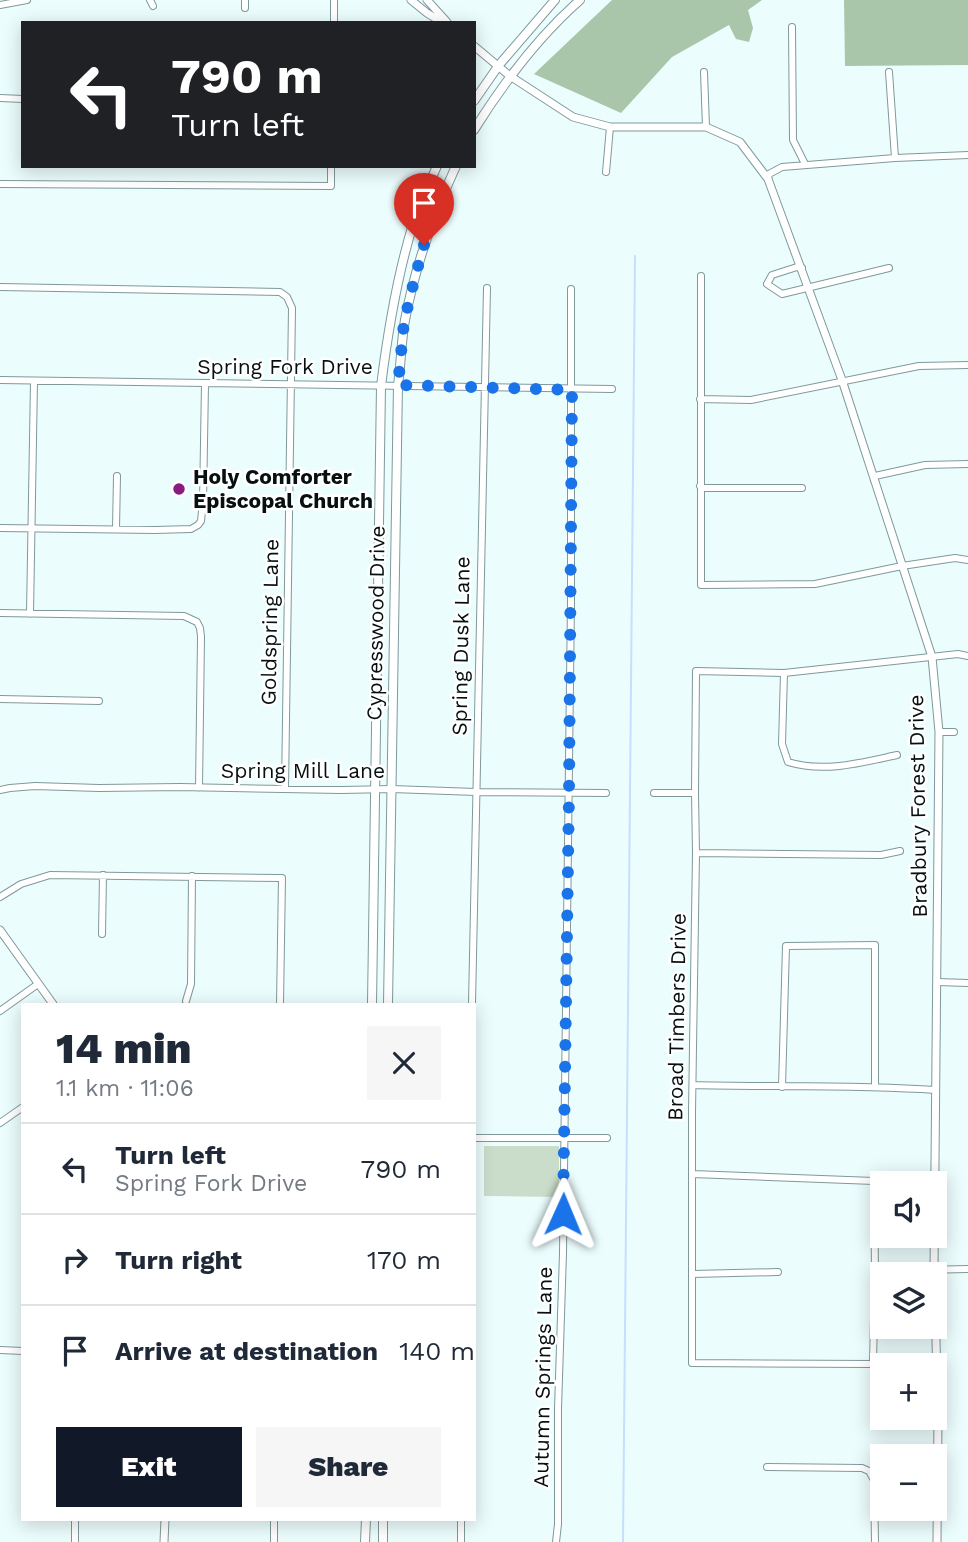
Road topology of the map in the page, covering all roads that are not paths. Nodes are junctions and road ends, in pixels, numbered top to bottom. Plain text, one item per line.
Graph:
1 (27, 0) edge
2 (334, 0) edge
3 (411, 0) edge
4 (427, 0) edge
5 (555, 0) edge
6 (580, 0) edge
7 (0, 5) edge
8 (334, 21) edge
9 (441, 21) edge
10 (443, 21) edge
11 (792, 27) dead end
12 (476, 48) edge
13 (499, 65) junction
14 (704, 72) dead end
15 (888, 72) dead end
16 (510, 76) junction
17 (0, 98) edge
18 (476, 98) edge
19 (21, 99) edge
20 (476, 127) edge
21 (610, 127) junction
22 (706, 127) junction
23 (968, 155) edge
24 (895, 158) junction
25 (805, 164) junction
26 (331, 168) edge
27 (436, 168) edge
28 (455, 168) edge
29 (606, 172) dead end
30 (768, 178) junction
31 (0, 184) edge
32 (416, 216) junction
33 (432, 221) junction
34 (802, 268) junction
35 (889, 268) dead end
36 (701, 276) dead end
37 (0, 287) edge
38 (809, 287) junction
39 (487, 288) dead end
40 (570, 289) dead end
41 (968, 365) edge
42 (0, 380) edge
43 (842, 380) junction
44 (34, 381) junction
45 (205, 384) junction
46 (398, 385) junction
47 (291, 386) junction
48 (381, 386) junction
49 (484, 388) junction
50 (612, 389) dead end
51 (572, 390) junction
52 (700, 398) junction
53 (968, 464) edge
54 (117, 476) dead end
55 (874, 480) junction
56 (700, 486) junction
57 (802, 488) dead end
58 (0, 528) edge
59 (32, 528) junction
60 (116, 529) junction
61 (968, 560) edge
62 (902, 566) junction
63 (378, 581) junction
64 (394, 582) junction
65 (0, 613) edge
66 (30, 614) junction
67 (968, 656) edge
68 (932, 657) junction
69 (785, 673) junction
70 (0, 699) edge
71 (99, 701) dead end
72 (954, 732) dead end
73 (939, 733) junction
74 (897, 755) dead end
75 (198, 788) junction
76 (285, 789) junction
77 (375, 789) junction
78 (392, 789) junction
79 (0, 790) edge
80 (476, 792) junction
81 (569, 793) junction
82 (607, 793) dead end
83 (653, 793) dead end
84 (695, 793) junction
85 (900, 851) dead end
86 (696, 853) junction
87 (103, 875) junction
88 (192, 876) junction
89 (0, 897) edge
90 (0, 930) edge
91 (102, 934) dead end
92 (389, 962) junction
93 (372, 963) junction
94 (937, 982) junction
95 (968, 983) edge
96 (38, 984) junction
97 (186, 1001) dead end
98 (52, 1003) edge
99 (280, 1003) edge
100 (372, 1003) edge
101 (388, 1003) edge
102 (472, 1003) edge
103 (0, 1012) edge
104 (693, 1085) junction
105 (875, 1086) junction
106 (782, 1087) junction
107 (935, 1090) junction
108 (21, 1108) edge
109 (0, 1124) edge
110 (565, 1137) junction
111 (476, 1138) edge
112 (607, 1138) dead end
113 (692, 1174) junction
114 (875, 1262) edge
115 (934, 1262) edge
116 (968, 1269) edge
117 (947, 1270) edge
118 (778, 1272) dead end
119 (692, 1274) junction
120 (874, 1339) edge
121 (936, 1339) edge
122 (0, 1350) edge
123 (21, 1351) edge
124 (767, 1467) dead end
125 (75, 1521) edge
126 (165, 1521) edge
127 (274, 1521) edge
128 (366, 1521) edge
129 (383, 1521) edge
130 (461, 1521) edge
131 (75, 1542) edge
132 (164, 1542) edge
133 (274, 1542) edge
134 (365, 1542) edge
135 (383, 1542) edge
136 (461, 1542) edge
137 (556, 1542) edge
138 (875, 1542) edge
139 (937, 1542) edge

1 - 7 street
2 - 8 street
3 - 9 street
4 - 10 street
5 - 13 main road
6 - 16 main road
11 - 25 street
12 - 13 street, Bradbury Forest Drive
13 - 16 street, Bradbury Forest Drive
13 - 18 main road
14 - 22 street
15 - 24 street
16 - 20 main road
16 - 21 street, Bradbury Forest Drive
17 - 19 street
21 - 22 street, Bradbury Forest Drive
21 - 29 street
22 - 30 street, Bradbury Forest Drive
23 - 24 street
24 - 25 street
25 - 30 street
26 - 31 street
27 - 32 main road, Cypresswood Drive
28 - 33 main road, Cypresswood Drive
30 - 34 street, Bradbury Forest Drive
32 - 33 main road
32 - 48 main road, Cypresswood Drive
33 - 46 main road, Cypresswood Drive
34 - 38 street, Bradbury Forest Drive
34 - 38 street
35 - 38 street
36 - 52 street
37 - 47 street, Goldspring Lane
38 - 43 street, Bradbury Forest Drive
39 - 49 street, Spring Dusk Lane
40 - 51 street, Autumn Springs Lane
41 - 43 street
42 - 44 street, Spring Fork Drive
43 - 52 street
43 - 55 street, Bradbury Forest Drive
44 - 45 street, Spring Fork Drive
44 - 59 street
45 - 47 street, Spring Fork Drive
45 - 60 street
46 - 48 street, Spring Fork Drive
46 - 49 street, Spring Fork Drive
46 - 64 main road, Cypresswood Drive
47 - 48 street, Spring Fork Drive
47 - 76 street, Goldspring Lane
48 - 63 main road, Cypresswood Drive
49 - 51 street, Spring Fork Drive
49 - 80 street, Spring Dusk Lane
50 - 51 street, Spring Fork Drive
51 - 81 street, Autumn Springs Lane
52 - 56 street
53 - 55 street
54 - 60 street
55 - 62 street, Bradbury Forest Drive
56 - 57 street
56 - 62 street
58 - 59 street
59 - 60 street
59 - 66 street
61 - 62 street
62 - 68 street, Bradbury Forest Drive
63 - 64 main road
63 - 77 main road, Cypresswood Drive
64 - 78 main road, Cypresswood Drive
65 - 66 street
66 - 75 street
67 - 68 street
68 - 69 street
68 - 73 street, Bradbury Forest Drive
69 - 74 street
69 - 84 street, Broad Timbers Drive
70 - 71 street
72 - 73 street
73 - 94 street, Bradbury Forest Drive
75 - 76 street, Spring Mill Lane
75 - 79 street, Spring Mill Lane
76 - 77 street, Spring Mill Lane
77 - 78 street, Spring Mill Lane
77 - 93 main road, Cypresswood Drive
78 - 80 street, Spring Mill Lane
78 - 92 main road, Cypresswood Drive
80 - 81 street, Spring Mill Lane
80 - 102 street, Spring Dusk Lane
81 - 82 street, Spring Mill Lane
81 - 110 street, Autumn Springs Lane
83 - 84 street
84 - 86 street, Broad Timbers Drive
85 - 86 street
86 - 104 street, Broad Timbers Drive
87 - 88 street
87 - 89 street
87 - 91 street
88 - 97 street
88 - 99 street
90 - 96 street
92 - 93 main road
92 - 101 main road, Cypresswood Drive
93 - 100 main road, Cypresswood Drive
94 - 95 street
94 - 107 street, Bradbury Forest Drive
96 - 98 street
96 - 103 street
104 - 106 street
104 - 113 street, Broad Timbers Drive
105 - 106 street
105 - 106 street
105 - 107 street
107 - 115 street, Bradbury Forest Drive
108 - 109 street
110 - 111 street
110 - 112 street
110 - 137 street, Autumn Springs Lane
113 - 114 street
113 - 119 street, Broad Timbers Drive
116 - 117 street
118 - 119 street
119 - 120 street, Broad Timbers Drive
121 - 139 street, Bradbury Forest Drive
122 - 123 street
124 - 138 street
125 - 131 street
126 - 132 street
127 - 133 street
128 - 134 main road
129 - 135 main road
130 - 136 street

